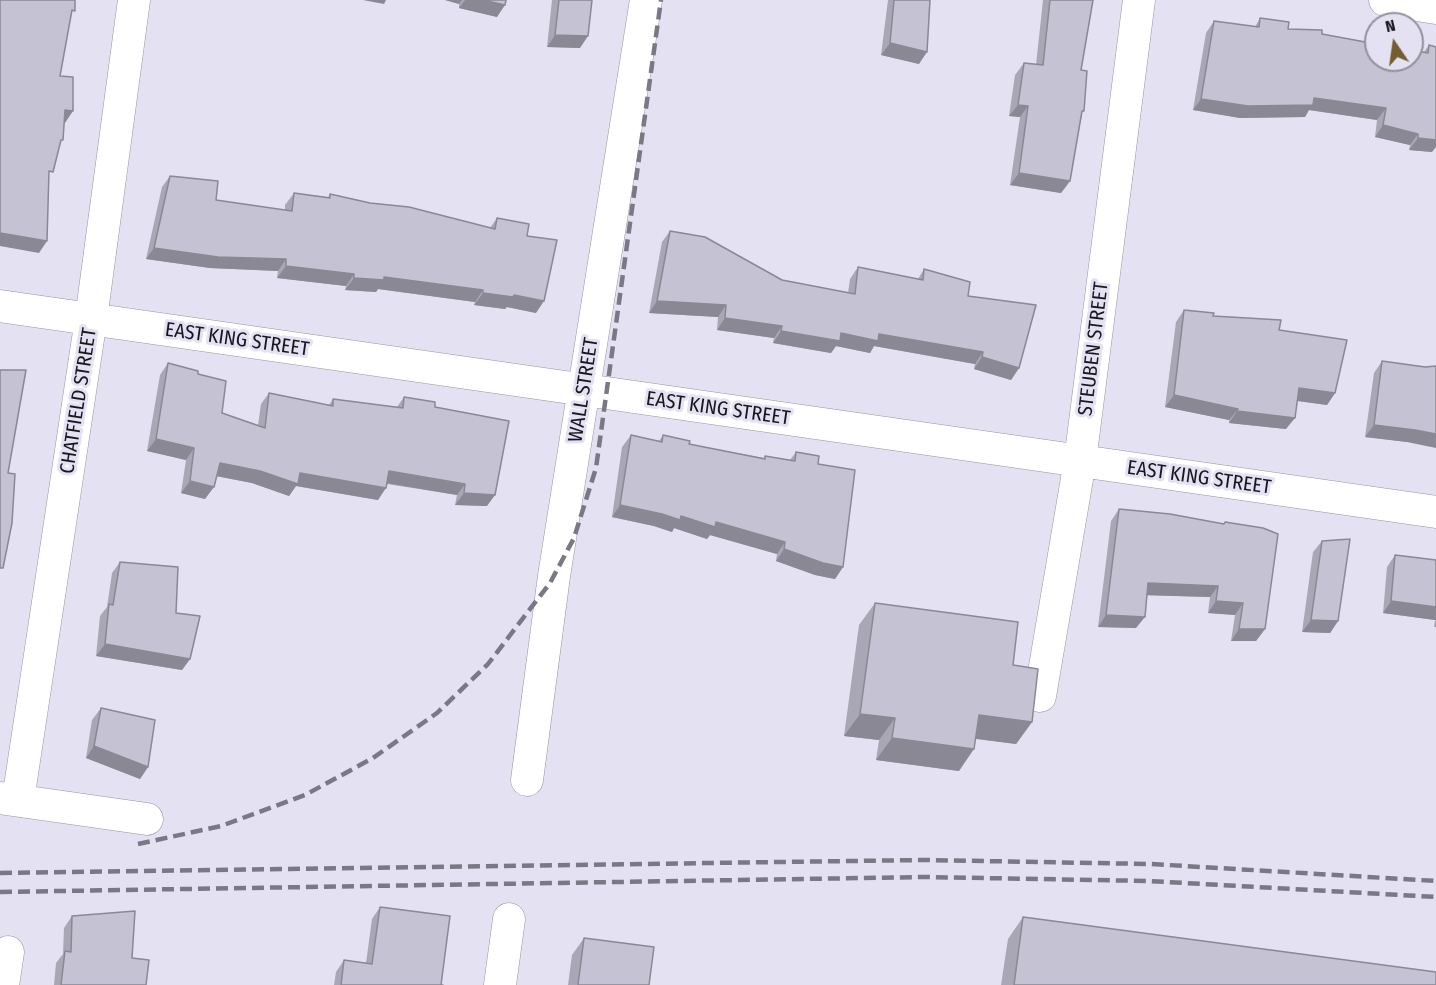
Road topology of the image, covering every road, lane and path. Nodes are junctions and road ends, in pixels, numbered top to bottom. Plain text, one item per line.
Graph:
1 (134, 0) edge
2 (646, 0) edge
3 (1139, 0) edge
4 (1385, 0) edge
5 (1436, 8) edge
6 (0, 306) edge
7 (91, 319) junction
8 (584, 390) junction
9 (1080, 461) junction
10 (1436, 512) edge
11 (1040, 696) edge
12 (527, 780) dead end
13 (9, 799) edge
14 (147, 819) dead end
15 (509, 920) dead end
16 (8, 952) dead end
17 (3, 985) edge
18 (500, 985) edge

1 - 7 street, CHATFIELD STREET
2 - 8 street, WALL STREET
3 - 9 street, STEUBEN STREET
4 - 5 street
6 - 7 street, EAST KING STREET
7 - 8 street, EAST KING STREET
7 - 13 street, CHATFIELD STREET
8 - 9 street, EAST KING STREET
8 - 12 street, WALL STREET
9 - 10 street, EAST KING STREET
9 - 11 street, STEUBEN STREET
13 - 14 street
15 - 18 street
16 - 17 street

